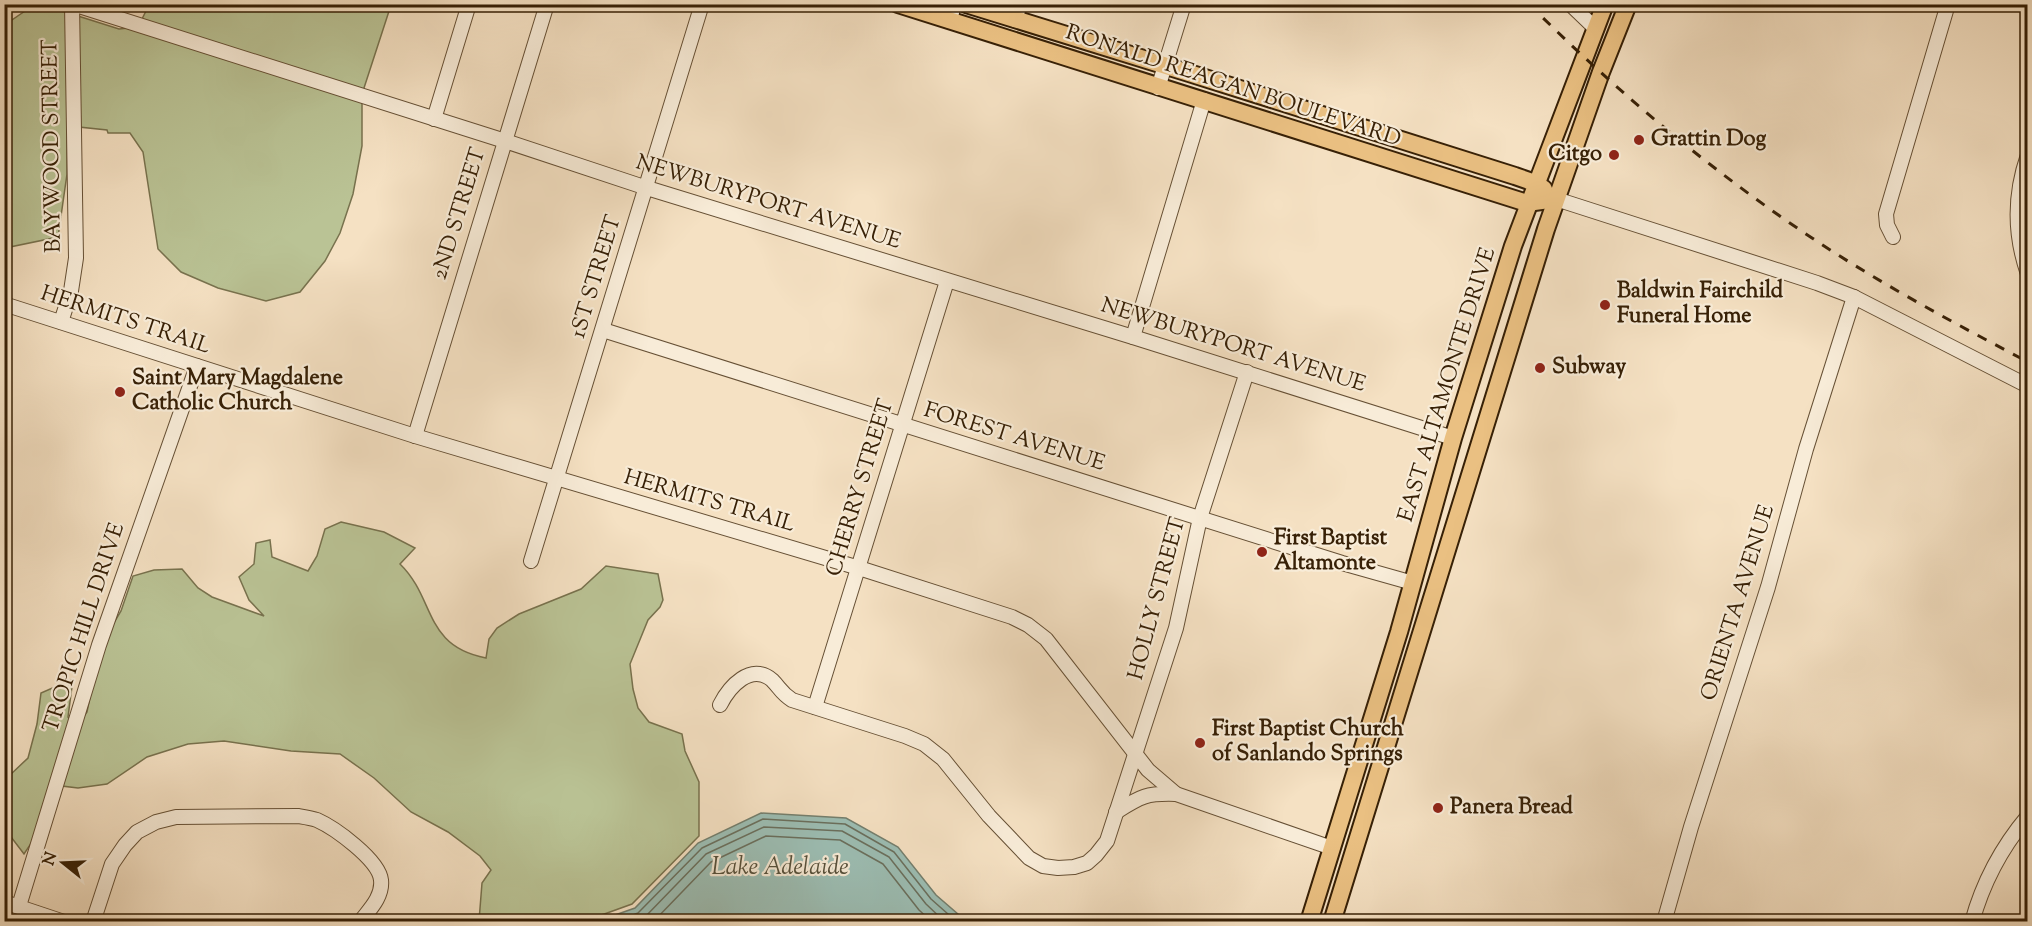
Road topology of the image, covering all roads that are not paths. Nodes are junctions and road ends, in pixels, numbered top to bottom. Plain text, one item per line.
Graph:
1 (72, 4) edge
2 (469, 4) edge
3 (547, 4) edge
4 (702, 4) edge
5 (898, 4) edge
6 (954, 4) edge
7 (966, 4) edge
8 (1184, 4) edge
9 (1570, 4) edge
10 (1605, 4) edge
11 (1628, 4) edge
12 (1948, 4) edge
13 (1017, 12) edge
14 (950, 21) junction
15 (1596, 28) junction
16 (1165, 65) junction
17 (1158, 88) junction
18 (1204, 100) junction
19 (434, 119) junction
20 (504, 141) junction
21 (2028, 155) edge
22 (1535, 183) junction
23 (647, 188) junction
24 (1556, 199) junction
25 (1527, 203) junction
26 (1893, 237) dead end
27 (2028, 274) edge
28 (946, 281) junction
29 (1854, 297) junction
30 (4, 304) edge
31 (61, 322) junction
32 (603, 330) junction
33 (1133, 337) junction
34 (197, 366) junction
35 (1247, 372) junction
36 (2028, 386) edge
37 (902, 425) junction
38 (415, 436) junction
39 (1454, 438) junction
40 (1472, 469) junction
41 (557, 479) junction
42 (1200, 518) junction
43 (531, 561) dead end
44 (859, 568) junction
45 (1413, 583) junction
46 (1399, 632) junction
47 (1411, 666) junction
48 (720, 705) dead end
49 (815, 707) junction
50 (1135, 753) junction
51 (1176, 794) junction
52 (1116, 813) junction
53 (2028, 816) edge
54 (1340, 824) junction
55 (1332, 848) junction
56 (1352, 857) junction
57 (1345, 879) junction
58 (4, 902) edge
59 (19, 906) junction
60 (64, 921) edge
61 (93, 921) edge
62 (360, 921) edge
63 (1309, 921) edge
64 (1332, 921) edge
65 (1664, 921) edge
66 (1972, 921) edge

1 - 19 street, NEWBURYPORT AVENUE
1 - 31 street, BAYWOOD STREET
2 - 19 street
3 - 20 street, 2ND STREET
4 - 23 street, 1ST STREET
5 - 14 main road, RONALD REAGAN BOULEVARD
6 - 14 street
7 - 13 main road, RONALD REAGAN BOULEVARD
8 - 16 street
9 - 15 street
10 - 15 main road, EAST ALTAMONTE DRIVE
11 - 24 main road
12 - 26 street
13 - 16 main road, RONALD REAGAN BOULEVARD
14 - 17 main road, RONALD REAGAN BOULEVARD
15 - 22 main road, EAST ALTAMONTE DRIVE
16 - 17 street
16 - 22 main road, RONALD REAGAN BOULEVARD
17 - 18 main road, RONALD REAGAN BOULEVARD
18 - 25 main road, RONALD REAGAN BOULEVARD
18 - 33 street
19 - 20 street, NEWBURYPORT AVENUE
20 - 23 street, NEWBURYPORT AVENUE
20 - 38 street, 2ND STREET
21 - 27 street
22 - 24 main road, RONALD REAGAN BOULEVARD
22 - 25 main road, EAST ALTAMONTE DRIVE
23 - 28 street, NEWBURYPORT AVENUE
23 - 32 street, 1ST STREET
24 - 25 main road, RONALD REAGAN BOULEVARD
24 - 29 street, RONALD REAGAN BOULEVARD
24 - 40 main road
25 - 39 main road, EAST ALTAMONTE DRIVE
28 - 33 street, NEWBURYPORT AVENUE
28 - 37 street, CHERRY STREET
29 - 36 street, RONALD REAGAN BOULEVARD
29 - 65 street, ORIENTA AVENUE
30 - 31 street, HERMITS TRAIL
31 - 34 street, HERMITS TRAIL
32 - 37 street, FOREST AVENUE
32 - 41 street, 1ST STREET
33 - 35 street, NEWBURYPORT AVENUE
34 - 38 street, HERMITS TRAIL
34 - 59 street, TROPIC HILL DRIVE
35 - 39 street, NEWBURYPORT AVENUE
35 - 42 street, HOLLY STREET
37 - 42 street, FOREST AVENUE
37 - 44 street, CHERRY STREET
38 - 41 street, HERMITS TRAIL
39 - 40 main road
39 - 45 main road, EAST ALTAMONTE DRIVE
40 - 47 main road
41 - 43 street, 1ST STREET
41 - 44 street, HERMITS TRAIL
42 - 45 street, FOREST AVENUE
42 - 50 street, HOLLY STREET
44 - 49 street, CHERRY STREET
44 - 50 street, HERMITS TRAIL
45 - 46 main road, EAST ALTAMONTE DRIVE
46 - 47 main road
46 - 54 main road, EAST ALTAMONTE DRIVE
47 - 56 main road
48 - 49 street
49 - 52 street, HOLLY STREET
50 - 51 street, HERMITS TRAIL
50 - 52 street, HOLLY STREET
51 - 52 street
51 - 55 street, HERMITS TRAIL
53 - 66 street
54 - 55 main road, EAST ALTAMONTE DRIVE
54 - 56 main road
55 - 57 main road
55 - 63 main road, EAST ALTAMONTE DRIVE
56 - 57 main road
57 - 64 main road
58 - 59 street
59 - 60 street
61 - 62 street

